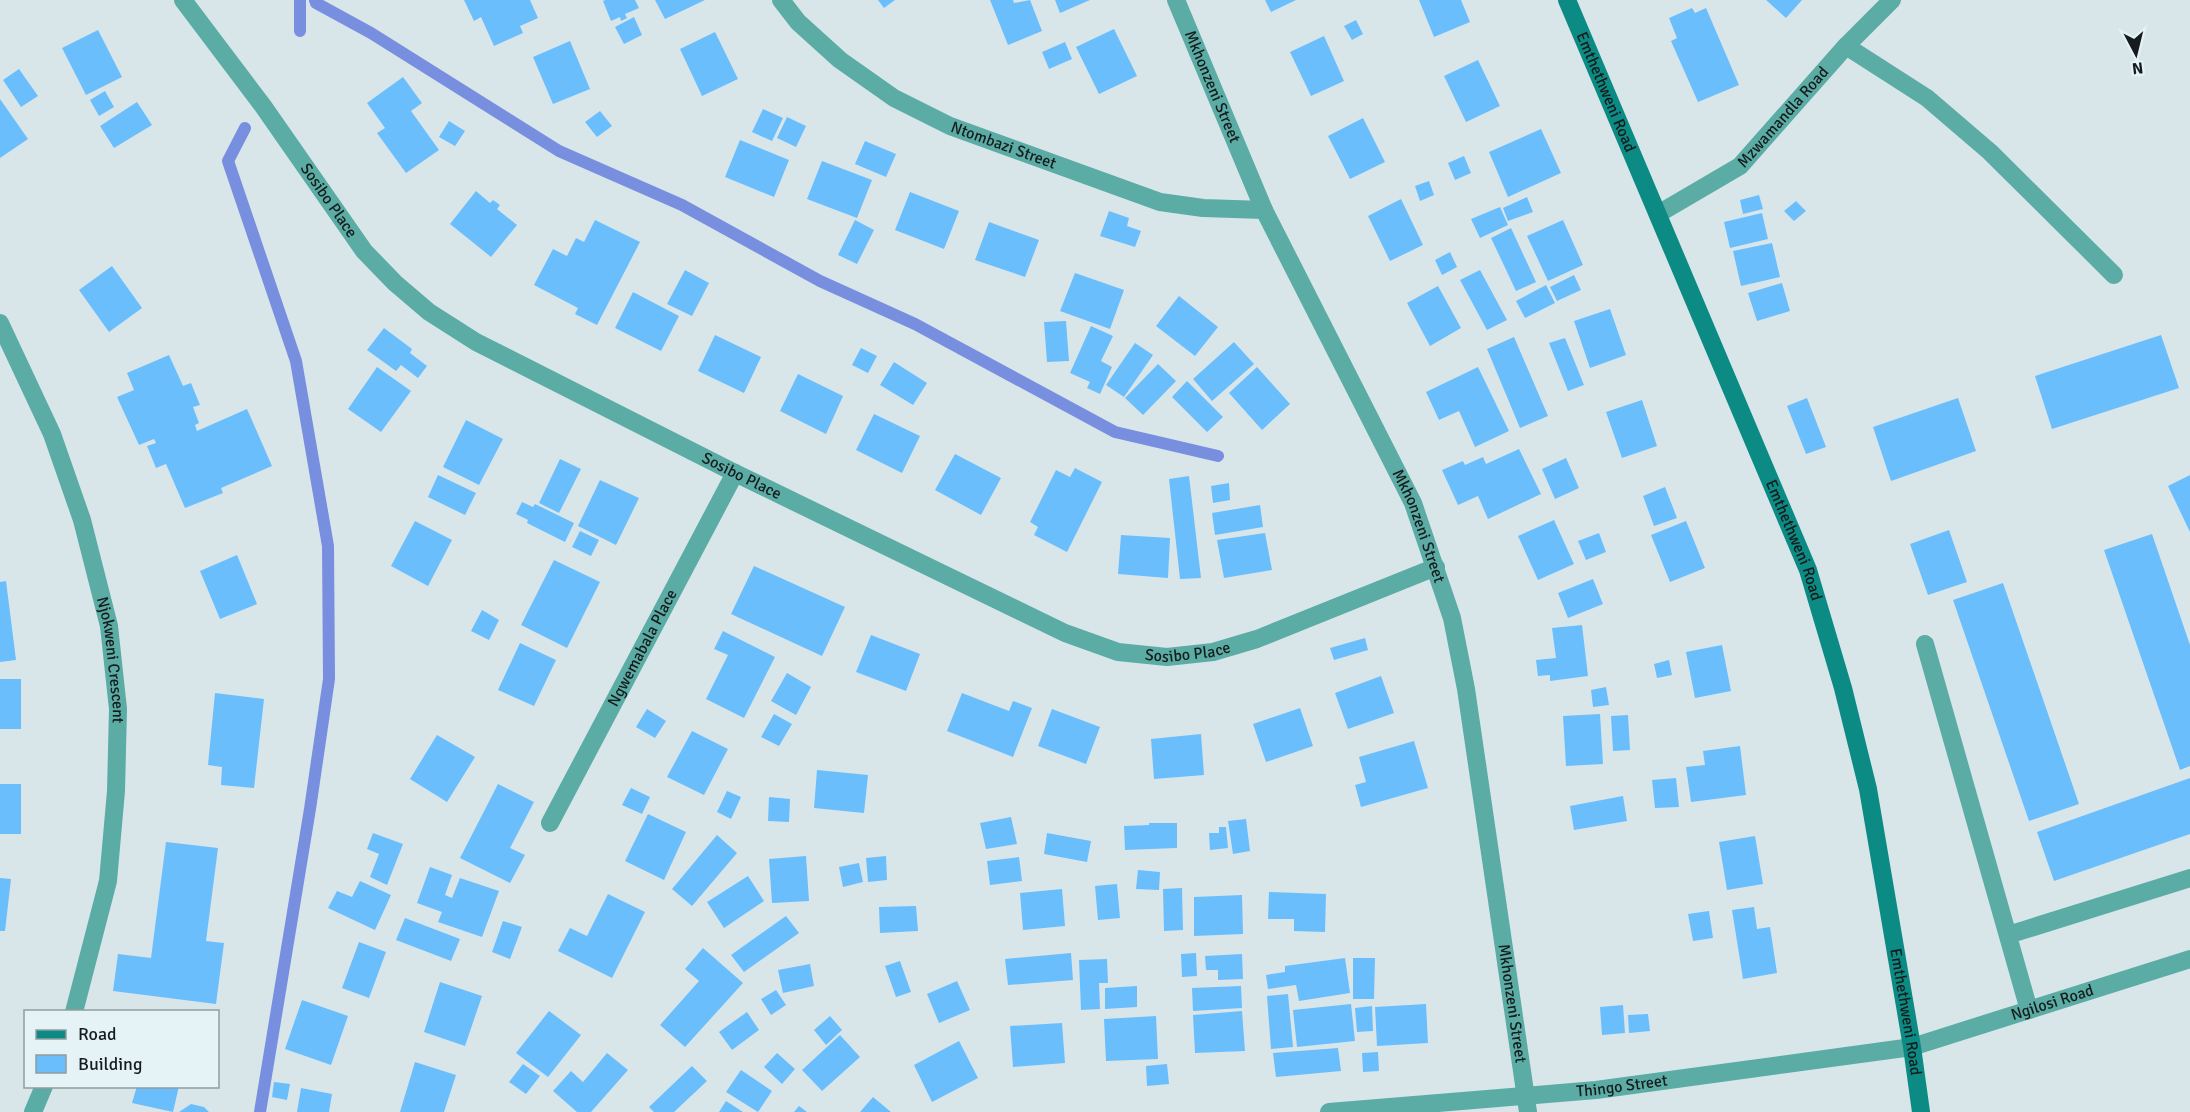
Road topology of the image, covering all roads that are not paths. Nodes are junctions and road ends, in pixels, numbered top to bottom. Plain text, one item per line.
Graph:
1 (183, 0) edge
2 (782, 0) edge
3 (1176, 0) edge
4 (1567, 0) edge
5 (1892, 0) edge
6 (1846, 46) junction
7 (1264, 210) junction
8 (1658, 214) junction
9 (2114, 275) dead end
10 (0, 323) edge
11 (735, 472) junction
12 (1436, 567) junction
13 (1925, 644) dead end
14 (550, 823) dead end
15 (2190, 878) edge
16 (2008, 935) junction
17 (2190, 958) edge
18 (74, 1010) edge
19 (2029, 1010) junction
20 (1912, 1047) junction
21 (43, 1088) edge
22 (1526, 1104) edge
23 (33, 1112) edge
24 (1329, 1112) edge
25 (1921, 1112) edge

1 - 11 street, Sosibo Place
2 - 7 street, Ntombazi Street
3 - 7 street, Mkhonzeni Street
4 - 8 street, Emthethweni Road
5 - 6 street, Mzwamandla Road
6 - 8 street, Mzwamandla Road
6 - 9 street
7 - 12 street, Mkhonzeni Street
8 - 20 street, Emthethweni Road
10 - 18 street, Njokweni Crescent
11 - 12 street, Sosibo Place
11 - 14 street, Ngwemabala Place
12 - 22 street, Mkhonzeni Street
13 - 16 street
15 - 16 street
16 - 19 street
17 - 19 street, Ngilosi Road
19 - 20 street, Ngilosi Road
20 - 22 street, Thingo Street
20 - 25 street, Emthethweni Road
21 - 23 street
22 - 24 street, Thingo Street

